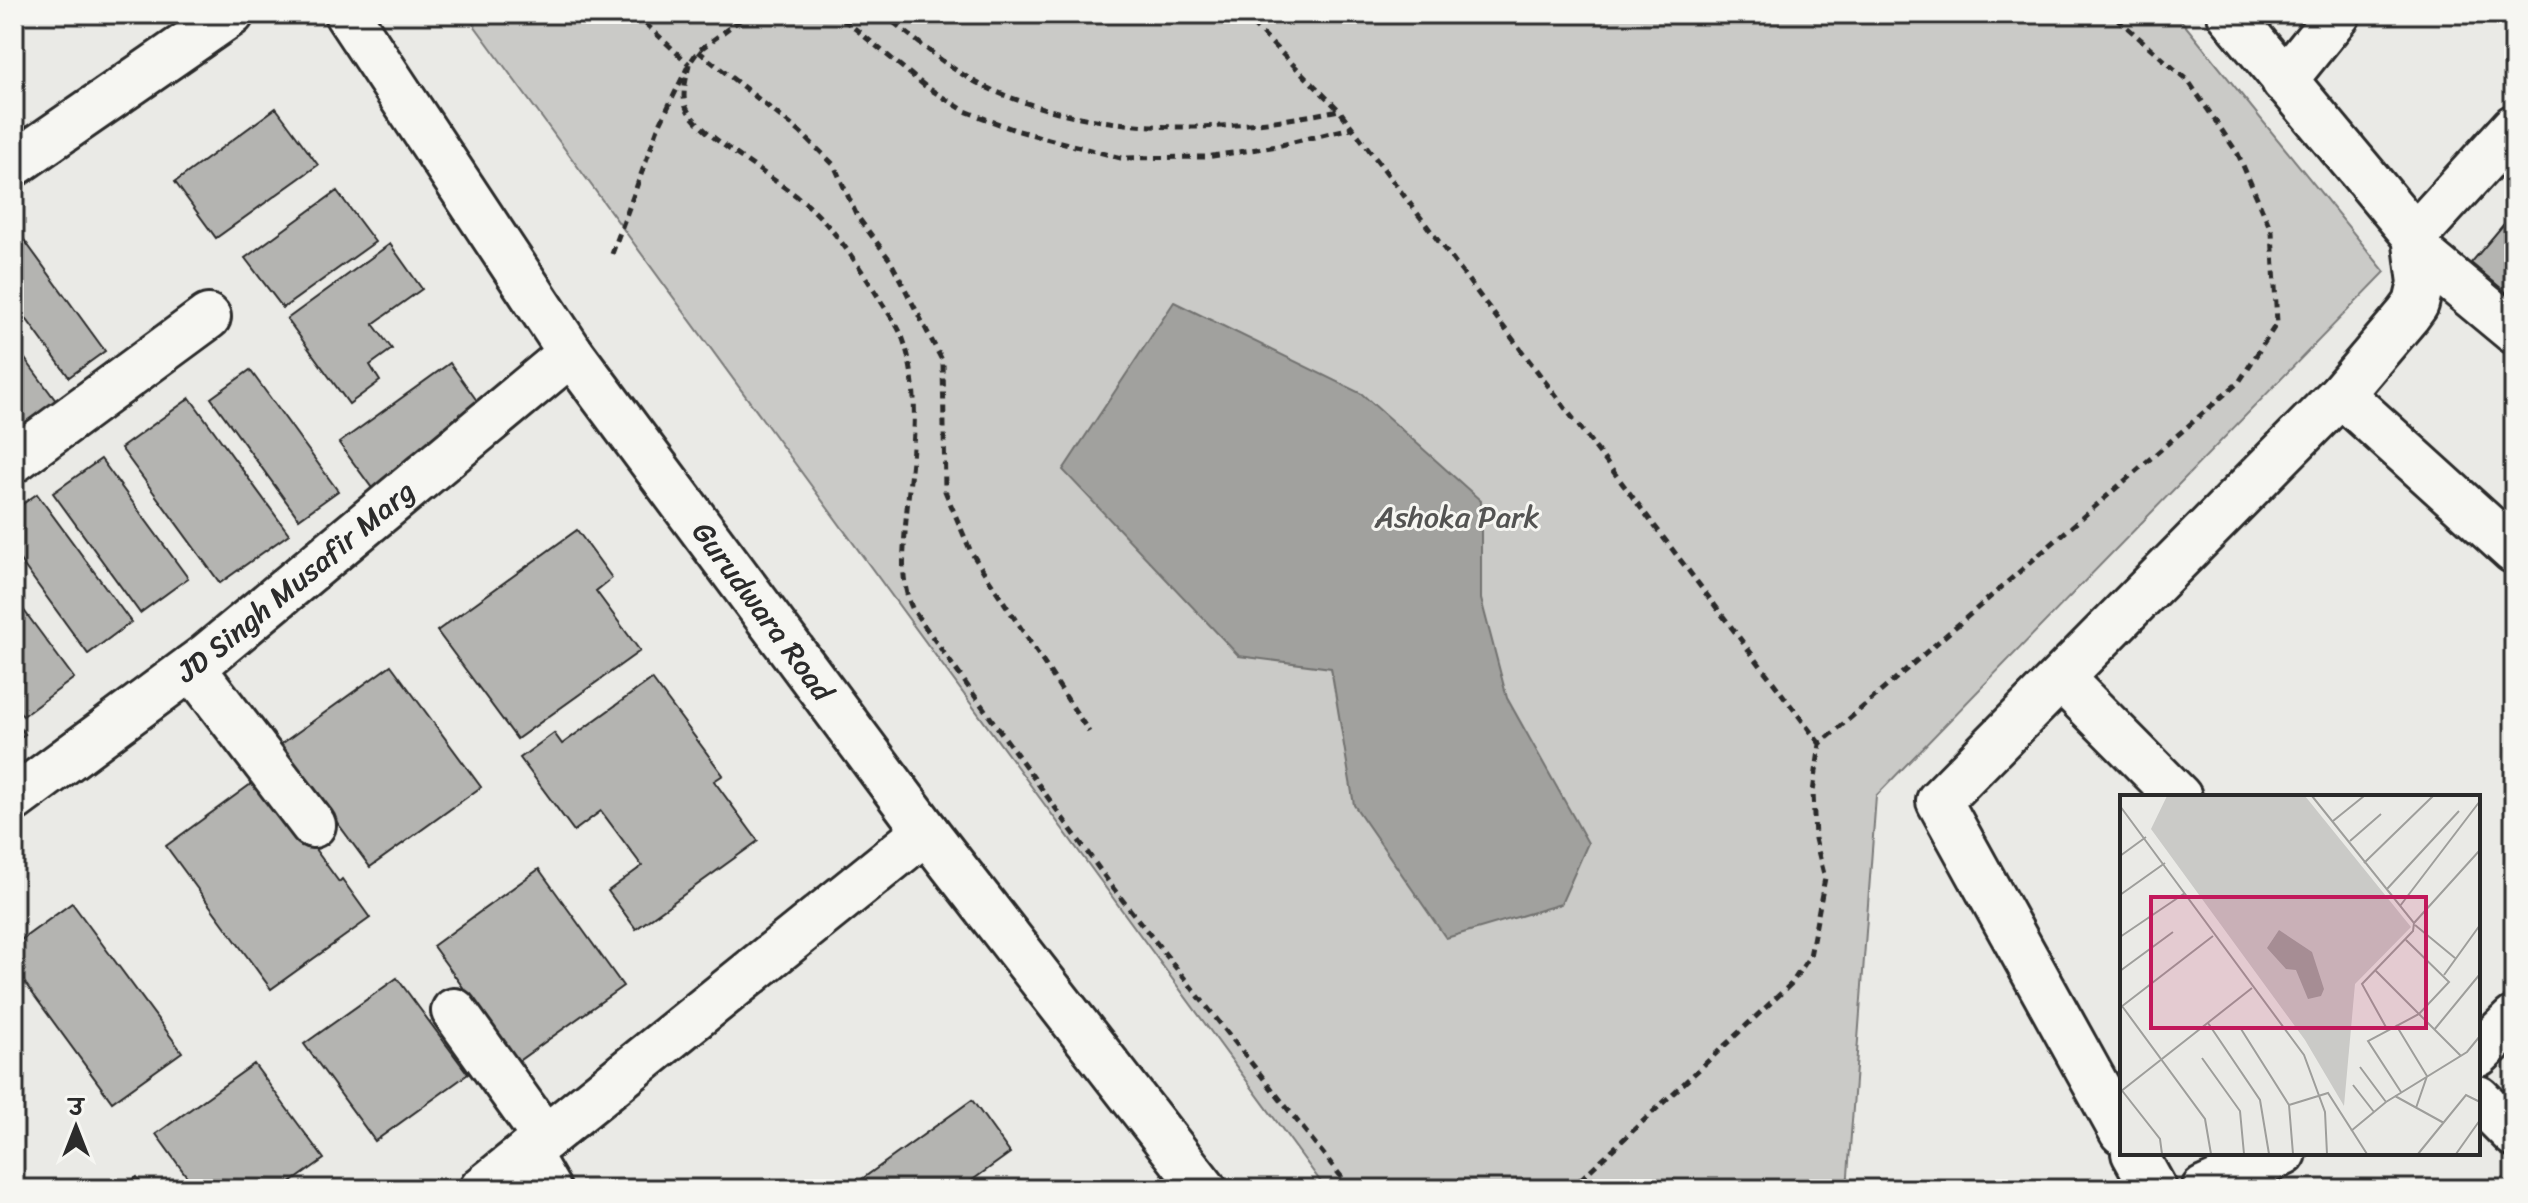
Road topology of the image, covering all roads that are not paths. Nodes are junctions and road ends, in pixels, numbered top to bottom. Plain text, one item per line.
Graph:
1 (231, 14) edge
2 (347, 14) edge
3 (2230, 14) edge
4 (2338, 14) edge
5 (2284, 81) junction
6 (2514, 127) edge
7 (14, 164) edge
8 (2417, 244) junction
9 (208, 317) dead end
10 (2514, 331) edge
11 (571, 353) junction
12 (2341, 394) junction
13 (14, 460) edge
14 (2514, 551) edge
15 (192, 667) junction
16 (2062, 679) junction
17 (2177, 795) edge
18 (14, 799) edge
19 (313, 825) dead end
20 (926, 831) junction
21 (454, 1011) dead end
22 (2514, 1019) edge
23 (2480, 1052) edge
24 (2480, 1100) edge
25 (2120, 1128) edge
26 (2514, 1134) edge
27 (2135, 1155) edge
28 (540, 1160) edge
29 (2264, 1170) edge
30 (482, 1189) edge
31 (1204, 1189) edge
32 (2154, 1189) edge
33 (2204, 1189) edge

1 - 7 street
2 - 11 street, Gurudwara Road
3 - 5 street
4 - 5 street
5 - 8 street
6 - 8 street
8 - 10 street
8 - 12 street
9 - 13 street
11 - 15 street, JD Singh Musafir Marg
11 - 20 street, Gurudwara Road
12 - 14 street
12 - 16 street
15 - 18 street, JD Singh Musafir Marg
15 - 19 street
16 - 17 street
16 - 25 street
20 - 28 street
20 - 31 street, Gurudwara Road
21 - 28 street
22 - 23 street
24 - 26 street
27 - 32 street
28 - 30 street
29 - 33 street

